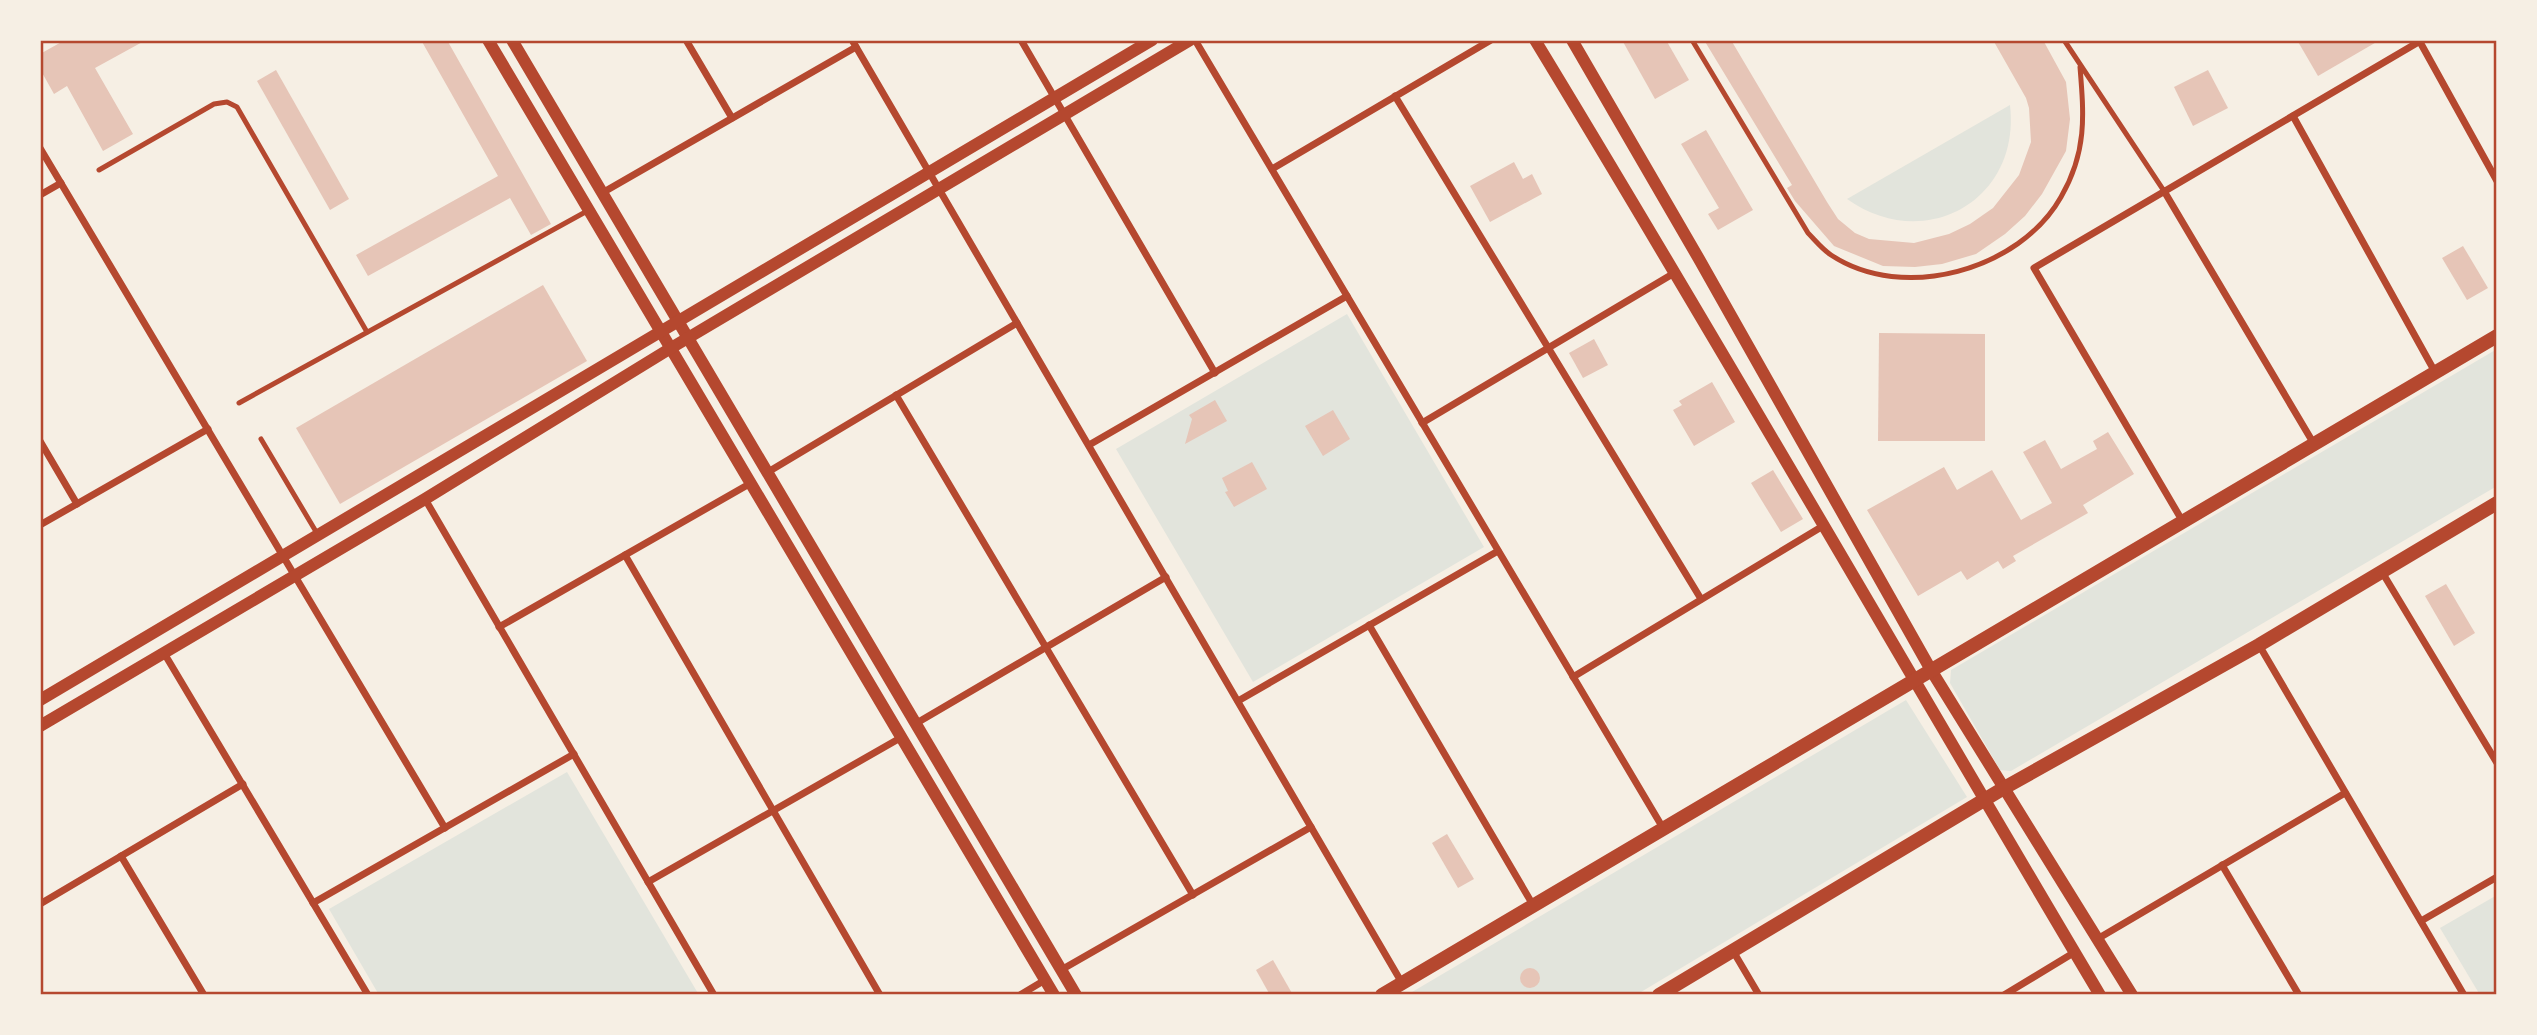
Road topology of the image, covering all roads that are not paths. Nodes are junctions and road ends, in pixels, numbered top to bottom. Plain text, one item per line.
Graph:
1 (488, 40) edge
2 (512, 40) edge
3 (687, 40) edge
4 (1021, 40) edge
5 (1152, 40) edge
6 (1190, 40) edge
7 (1195, 40) edge
8 (1491, 40) edge
9 (1535, 40) edge
10 (1572, 40) edge
11 (1692, 40) edge
12 (2064, 40) edge
13 (2421, 41) edge
14 (854, 44) edge
15 (2080, 67) junction
16 (1395, 96) junction
17 (1055, 98) junction
18 (1064, 114) junction
19 (2293, 116) junction
20 (732, 118) junction
21 (40, 148) edge
22 (1272, 169) junction
23 (99, 170) dead end
24 (929, 172) junction
25 (2497, 181) edge
26 (61, 183) junction
27 (939, 189) junction
28 (2164, 191) junction
29 (602, 193) junction
30 (40, 195) edge
31 (589, 210) junction
32 (1675, 272) junction
33 (1347, 296) junction
34 (678, 322) junction
35 (1017, 323) junction
36 (368, 331) junction
37 (662, 331) junction
38 (2497, 336) edge
39 (688, 339) junction
40 (1548, 347) junction
41 (671, 348) junction
42 (2435, 372) junction
43 (1215, 373) junction
44 (896, 395) junction
45 (239, 403) dead end
46 (1422, 423) junction
47 (208, 429) junction
48 (261, 439) dead end
49 (40, 441) edge
50 (2314, 444) junction
51 (1089, 445) junction
52 (768, 472) junction
53 (751, 482) junction
54 (1832, 494) junction
55 (425, 499) junction
56 (2497, 503) edge
57 (77, 504) junction
58 (1811, 505) junction
59 (2183, 522) junction
60 (40, 525) edge
61 (1823, 526) junction
62 (318, 535) junction
63 (1498, 551) junction
64 (625, 555) junction
65 (283, 556) junction
66 (2381, 571) junction
67 (294, 575) junction
68 (1166, 577) junction
69 (1701, 599) junction
70 (1369, 625) junction
71 (499, 627) junction
72 (2259, 645) junction
73 (1046, 647) junction
74 (164, 653) junction
75 (1931, 670) junction
76 (1573, 677) junction
77 (1915, 680) junction
78 (40, 700) edge
79 (1238, 701) junction
80 (915, 724) junction
81 (40, 726) edge
82 (902, 737) junction
83 (573, 754) junction
84 (2497, 764) edge
85 (243, 785) junction
86 (2004, 788) junction
87 (2345, 793) junction
88 (1984, 801) junction
89 (773, 810) junction
90 (1311, 827) junction
91 (445, 828) junction
92 (1663, 829) junction
93 (121, 856) junction
94 (2222, 865) junction
95 (2497, 877) edge
96 (648, 882) junction
97 (1193, 895) junction
98 (313, 903) junction
99 (40, 904) edge
100 (1533, 905) junction
101 (2421, 921) junction
102 (2099, 938) junction
103 (1733, 951) junction
104 (2075, 953) junction
105 (1061, 970) junction
106 (1045, 980) junction
107 (1402, 983) junction
108 (204, 995) edge
109 (368, 995) edge
110 (714, 995) edge
111 (880, 995) edge
112 (1020, 995) edge
113 (1054, 995) edge
114 (1076, 995) edge
115 (1382, 995) edge
116 (1659, 995) edge
117 (1759, 995) edge
118 (2004, 995) edge
119 (2100, 995) edge
120 (2132, 995) edge
121 (2299, 995) edge
122 (2464, 995) edge

1 - 31 street
2 - 29 street
3 - 20 street
4 - 17 street
5 - 17 street
6 - 18 street
7 - 22 street
8 - 16 street
9 - 32 street
10 - 54 street
11 - 15 lane
12 - 15 lane
13 - 19 street
13 - 25 street
14 - 20 street
14 - 24 street
15 - 28 lane
16 - 22 street
16 - 40 street
17 - 18 street
17 - 24 street
18 - 27 street
18 - 43 street
19 - 28 street
19 - 42 street
20 - 29 street
21 - 26 street
22 - 33 street
23 - 36 lane
24 - 27 street
24 - 34 street
26 - 30 street
26 - 47 street
27 - 35 street
27 - 39 street
28 - 50 street
28 - 59 street
29 - 34 street
31 - 36 lane
31 - 37 street
32 - 40 street
32 - 58 street
33 - 43 street
33 - 46 street
34 - 37 street
34 - 39 street
35 - 44 street
35 - 51 street
36 - 45 lane
37 - 41 street
37 - 62 street
38 - 42 main road
39 - 41 street
39 - 52 street
40 - 46 street
40 - 69 street
41 - 53 street
41 - 55 street
42 - 50 main road
43 - 51 street
44 - 52 street
44 - 73 street
46 - 63 street
47 - 57 street
47 - 65 street
48 - 62 lane
49 - 57 street
50 - 59 main road
51 - 68 street
52 - 80 street
53 - 64 street
53 - 82 street
54 - 58 street
54 - 75 street
55 - 67 street
55 - 71 street
56 - 66 main road
57 - 60 street
58 - 61 street
59 - 75 main road
61 - 69 street
61 - 77 street
62 - 65 street
63 - 70 street
63 - 76 street
64 - 71 street
64 - 89 street
65 - 67 street
65 - 78 street
66 - 72 main road
66 - 84 street
67 - 74 street
67 - 91 street
68 - 73 street
68 - 79 street
69 - 76 street
70 - 79 street
70 - 100 street
71 - 83 street
72 - 86 main road
72 - 87 street
73 - 80 street
73 - 97 street
74 - 81 street
74 - 85 street
75 - 77 main road
75 - 86 street
76 - 92 street
77 - 88 street
77 - 92 main road
79 - 90 street
80 - 105 street
82 - 89 street
82 - 106 street
83 - 91 street
83 - 96 street
85 - 93 street
85 - 98 street
86 - 88 main road
86 - 102 street
87 - 94 street
87 - 101 street
88 - 103 main road
88 - 104 street
89 - 96 street
89 - 111 street
90 - 97 street
90 - 107 street
91 - 98 street
92 - 100 main road
93 - 99 street
93 - 108 street
94 - 102 street
94 - 121 street
95 - 101 street
96 - 110 street
97 - 105 street
98 - 109 street
100 - 107 main road
101 - 122 street
102 - 120 street
103 - 116 main road
103 - 117 street
104 - 118 street
104 - 119 street
105 - 114 street
106 - 112 street
106 - 113 street
107 - 115 main road

